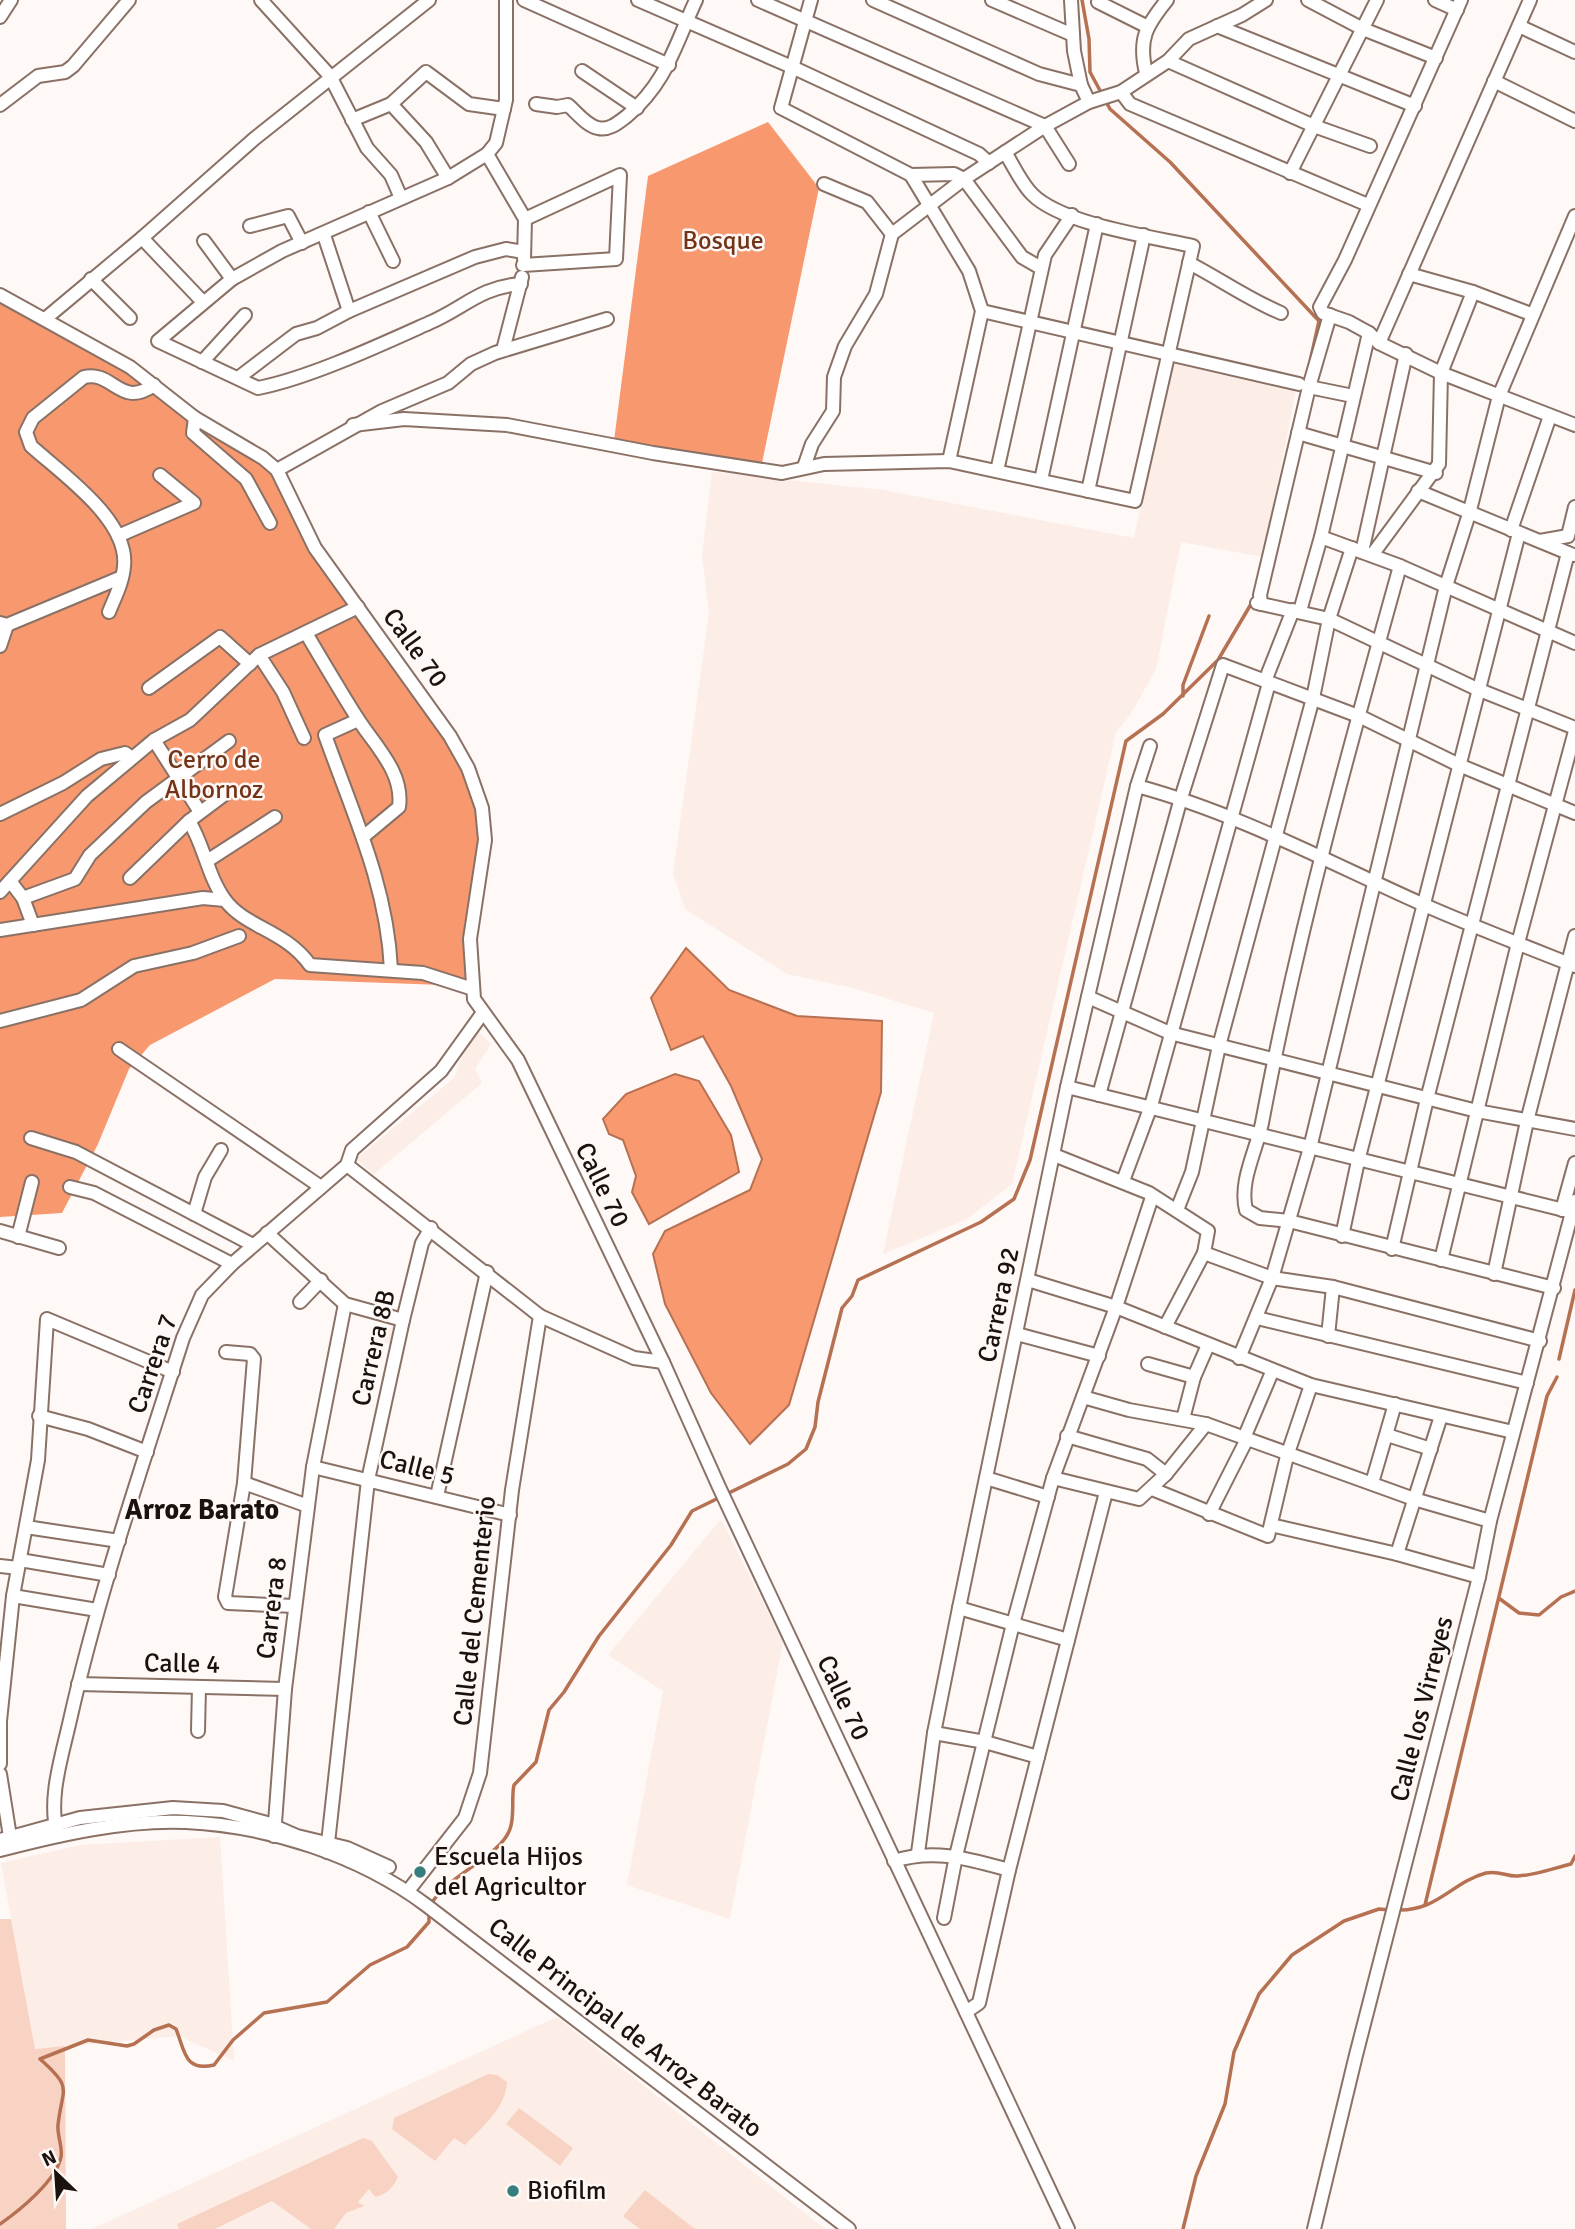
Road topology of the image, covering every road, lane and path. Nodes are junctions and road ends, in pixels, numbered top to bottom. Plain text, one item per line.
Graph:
1 (11, 0) edge
2 (129, 0) edge
3 (261, 0) edge
4 (429, 0) edge
5 (506, 0) edge
6 (524, 0) edge
7 (638, 0) edge
8 (696, 0) edge
9 (758, 0) edge
10 (811, 0) edge
11 (873, 0) edge
12 (992, 0) edge
13 (1071, 0) edge
14 (1167, 0) edge
15 (1266, 0) edge
16 (1308, 0) edge
17 (1377, 0) edge
18 (1435, 0) edge
19 (1531, 0) edge
20 (1098, 2) edge
21 (1459, 5) edge
22 (0, 17) edge
23 (804, 20) junction
24 (686, 21) junction
25 (1146, 26) junction
26 (1217, 26) junction
27 (1519, 26) junction
28 (1363, 29) junction
29 (1073, 35) junction
30 (1575, 51) edge
31 (1436, 58) junction
32 (1168, 61) junction
33 (669, 65) junction
34 (792, 66) junction
35 (582, 71) dead end
36 (1146, 73) junction
37 (1339, 74) junction
38 (330, 76) junction
39 (1494, 81) junction
40 (1081, 85) junction
41 (1104, 98) junction
42 (391, 104) junction
43 (536, 104) dead end
44 (0, 105) edge
45 (1415, 106) junction
46 (636, 107) junction
47 (505, 109) junction
48 (352, 120) junction
49 (1575, 121) edge
50 (1045, 126) junction
51 (1314, 126) junction
52 (1370, 146) dead end
53 (1005, 152) junction
54 (487, 154) junction
55 (989, 163) junction
56 (1069, 164) dead end
57 (1290, 173) junction
58 (911, 175) junction
59 (448, 178) junction
60 (964, 179) junction
61 (824, 184) dead end
62 (401, 198) junction
63 (1368, 205) junction
64 (927, 206) junction
65 (369, 212) junction
66 (1072, 215) junction
67 (1575, 216) edge
68 (525, 219) junction
69 (1097, 224) junction
70 (250, 226) dead end
71 (892, 234) junction
72 (324, 235) junction
73 (1144, 235) junction
74 (142, 238) junction
75 (204, 241) dead end
76 (302, 243) junction
77 (524, 259) junction
78 (393, 261) dead end
79 (1189, 263) junction
80 (1041, 268) junction
81 (1409, 274) junction
82 (91, 279) junction
83 (232, 279) junction
84 (521, 284) junction
85 (1473, 292) junction
86 (0, 295) edge
87 (202, 302) junction
88 (349, 311) junction
89 (982, 311) junction
90 (1281, 313) dead end
91 (1531, 314) junction
92 (245, 315) dead end
93 (1330, 315) junction
94 (45, 318) junction
95 (130, 318) dead end
96 (607, 319) dead end
97 (1030, 322) junction
98 (1071, 332) junction
99 (1369, 333) junction
100 (1119, 343) junction
101 (1379, 343) junction
102 (503, 350) junction
103 (1406, 354) junction
104 (1170, 355) junction
105 (202, 362) junction
106 (1441, 373) junction
107 (238, 378) junction
108 (154, 385) junction
109 (1304, 386) junction
110 (1353, 396) junction
111 (1499, 396) junction
112 (1550, 416) junction
113 (195, 418) junction
114 (353, 425) junction
115 (1575, 425) edge
116 (1298, 433) junction
117 (1343, 445) junction
118 (1384, 458) junction
119 (949, 461) junction
120 (804, 467) junction
121 (277, 470) junction
122 (998, 471) junction
123 (1436, 473) junction
124 (160, 475) dead end
125 (1041, 480) junction
126 (1088, 491) junction
127 (1418, 491) junction
128 (1575, 508) edge
129 (1469, 513) junction
130 (270, 523) dead end
131 (1515, 532) junction
132 (118, 536) junction
133 (1567, 536) junction
134 (1321, 537) junction
135 (1540, 541) junction
136 (1362, 552) junction
137 (1569, 554) edge
138 (1400, 566) junction
139 (122, 577) junction
140 (1446, 586) junction
141 (358, 607) junction
142 (1296, 610) junction
143 (1497, 611) junction
144 (109, 612) dead end
145 (1329, 619) junction
146 (3, 624) edge
147 (306, 632) junction
148 (1546, 632) junction
149 (1379, 641) junction
150 (1575, 643) edge
151 (0, 646) edge
152 (255, 660) junction
153 (1429, 664) junction
154 (1267, 682) junction
155 (149, 688) dead end
156 (1477, 689) junction
157 (1313, 698) junction
158 (1526, 709) junction
159 (1361, 717) junction
160 (358, 720) junction
161 (1575, 730) edge
162 (304, 738) dead end
163 (154, 740) junction
164 (1410, 740) junction
165 (229, 741) dead end
166 (1150, 746) dead end
167 (132, 758) junction
168 (1459, 765) junction
169 (180, 778) junction
170 (1507, 785) junction
171 (1137, 786) junction
172 (229, 792) dead end
173 (1181, 798) junction
174 (1554, 804) junction
175 (200, 812) junction
176 (1575, 813) edge
177 (0, 814) edge
178 (275, 817) dead end
179 (1231, 819) junction
180 (190, 821) junction
181 (362, 837) junction
182 (1276, 837) junction
183 (1323, 858) junction
184 (207, 861) junction
185 (130, 878) dead end
186 (10, 881) junction
187 (1373, 881) junction
188 (0, 892) edge
189 (23, 898) junction
190 (225, 900) junction
191 (1423, 905) junction
192 (1472, 924) junction
193 (33, 925) junction
194 (0, 930) edge
195 (239, 936) dead end
196 (1575, 936) edge
197 (1518, 943) junction
198 (1572, 965) edge
199 (391, 969) junction
200 (473, 989) junction
201 (1088, 997) junction
202 (482, 1014) junction
203 (1123, 1014) junction
204 (0, 1021) edge
205 (1170, 1033) junction
206 (1219, 1046) junction
207 (120, 1049) dead end
208 (1274, 1059) junction
209 (1326, 1072) junction
210 (1377, 1086) junction
211 (1067, 1087) junction
212 (1099, 1095) junction
213 (1427, 1099) junction
214 (1151, 1106) junction
215 (1477, 1111) junction
216 (1206, 1120) junction
217 (1527, 1121) junction
218 (1575, 1129) edge
219 (1259, 1134) junction
220 (31, 1138) dead end
221 (1310, 1148) junction
222 (221, 1150) dead end
223 (1054, 1155) junction
224 (1357, 1161) junction
225 (347, 1165) junction
226 (1574, 1171) edge
227 (1409, 1174) junction
228 (1123, 1181) junction
229 (32, 1182) dead end
230 (1458, 1184) junction
231 (70, 1187) dead end
232 (321, 1187) junction
233 (1510, 1196) junction
234 (1152, 1197) junction
235 (1570, 1208) edge
236 (1177, 1210) junction
237 (194, 1214) junction
238 (1289, 1221) junction
239 (431, 1228) junction
240 (0, 1231) edge
241 (267, 1233) junction
242 (1342, 1236) junction
243 (19, 1237) junction
244 (253, 1245) junction
245 (59, 1248) dead end
246 (1392, 1249) junction
247 (1204, 1253) junction
248 (1441, 1260) junction
249 (232, 1264) junction
250 (487, 1272) junction
251 (1494, 1274) junction
252 (1272, 1278) junction
253 (321, 1280) junction
254 (1028, 1280) junction
255 (1333, 1287) junction
256 (1553, 1288) junction
257 (300, 1302) dead end
258 (345, 1304) junction
259 (1116, 1307) junction
260 (540, 1316) junction
261 (1257, 1318) junction
262 (403, 1320) junction
263 (1165, 1327) junction
264 (1017, 1334) junction
265 (1328, 1336) junction
266 (1540, 1341) junction
267 (1208, 1345) junction
268 (226, 1352) dead end
269 (1099, 1356) junction
270 (1239, 1358) junction
271 (663, 1362) junction
272 (1149, 1364) dead end
273 (173, 1372) junction
274 (1272, 1373) junction
275 (1194, 1377) junction
276 (1527, 1383) junction
277 (1311, 1385) junction
278 (1083, 1397) junction
279 (1395, 1404) junction
280 (39, 1416) junction
281 (1441, 1416) junction
282 (1183, 1419) junction
283 (1206, 1424) junction
284 (1513, 1432) junction
285 (1387, 1435) junction
286 (1067, 1436) junction
287 (1246, 1439) junction
288 (1431, 1449) junction
289 (147, 1452) junction
290 (1287, 1456) junction
291 (313, 1467) junction
292 (1166, 1474) junction
293 (986, 1478) junction
294 (1053, 1478) junction
295 (368, 1480) junction
296 (244, 1483) junction
297 (1372, 1483) junction
298 (1152, 1489) junction
299 (1106, 1492) junction
300 (437, 1496) junction
301 (1048, 1497) junction
302 (1414, 1499) junction
303 (308, 1506) junction
304 (1209, 1514) junction
305 (510, 1515) junction
306 (1490, 1521) junction
307 (1271, 1525) junction
308 (26, 1527) junction
309 (119, 1541) junction
310 (1397, 1554) junction
311 (19, 1564) junction
312 (0, 1566) edge
313 (109, 1575) junction
314 (1479, 1577) junction
315 (13, 1596) junction
316 (295, 1606) junction
317 (959, 1608) junction
318 (97, 1610) junction
319 (1013, 1624) junction
320 (1068, 1640) junction
321 (78, 1684) junction
322 (199, 1687) junction
323 (285, 1689) junction
324 (0, 1721) edge
325 (198, 1731) dead end
326 (934, 1733) junction
327 (985, 1742) junction
328 (1038, 1757) junction
329 (0, 1764) edge
330 (0, 1774) edge
331 (56, 1829) junction
332 (274, 1831) junction
333 (5, 1843) edge
334 (328, 1847) junction
335 (918, 1853) junction
336 (956, 1856) junction
337 (894, 1861) junction
338 (389, 1867) dead end
339 (1009, 1870) junction
340 (408, 1891) junction
341 (944, 1918) dead end
342 (966, 2012) junction
343 (849, 2229) edge
344 (1068, 2229) edge
345 (1314, 2229) edge

1 - 22 street
2 - 44 street
3 - 38 street
4 - 38 street
5 - 47 street
6 - 33 street
7 - 24 street
8 - 24 street
9 - 23 street
10 - 23 street
11 - 40 street
12 - 29 street
13 - 29 street
14 - 25 street
15 - 26 street
16 - 28 street
17 - 28 street
18 - 21 street
19 - 27 street
20 - 25 street
21 - 31 street
23 - 34 street
23 - 50 street
24 - 33 street
24 - 34 street
25 - 36 street
26 - 32 street
26 - 37 street
27 - 30 street
27 - 39 street
28 - 31 street
28 - 37 street
29 - 40 street
31 - 45 street
32 - 36 street
32 - 51 street
33 - 46 street
34 - 55 street
34 - 58 street
35 - 46 street
36 - 41 street
37 - 45 street
37 - 51 street
38 - 48 street
38 - 74 street
39 - 49 street
39 - 81 street
40 - 41 street
41 - 50 street
41 - 57 street
42 - 47 street
42 - 48 street
42 - 59 street
43 - 46 street
45 - 63 street
47 - 54 street
48 - 62 street
50 - 53 street
50 - 56 street
51 - 52 street
51 - 57 street
53 - 55 street
53 - 66 street
54 - 59 street
54 - 68 street
55 - 60 street
57 - 63 street
58 - 60 street
58 - 64 street
59 - 62 street
60 - 64 street
60 - 80 street
61 - 71 street
62 - 65 street
63 - 93 street
64 - 71 street
64 - 89 street
65 - 72 street
65 - 78 street
66 - 69 street
66 - 80 street
67 - 91 street
68 - 77 street
68 - 77 street
69 - 73 street
69 - 98 street
70 - 76 street
71 - 120 street
72 - 76 street
72 - 88 street
73 - 79 street
73 - 100 street
74 - 82 street
74 - 87 street
75 - 83 street
76 - 83 street
77 - 84 street
77 - 88 street
79 - 90 street
79 - 104 street
80 - 97 street
81 - 85 street
81 - 101 street
82 - 94 street
82 - 95 street
83 - 87 street
84 - 102 street
84 - 107 street
85 - 91 street
85 - 106 street
86 - 94 street, Calle 70
87 - 105 street
88 - 107 street
89 - 97 street
89 - 119 street
91 - 111 street
92 - 105 street
93 - 99 street
93 - 109 street
94 - 108 street, Calle 70
96 - 102 street
97 - 98 street
97 - 122 street
98 - 100 street
98 - 125 street
99 - 101 street
99 - 110 street
100 - 104 street
100 - 126 street
101 - 103 street
102 - 114 street
103 - 106 street
103 - 118 street
104 - 109 street
104 - 126 street
105 - 107 street
106 - 111 street
106 - 123 street
108 - 113 street, Calle 70
108 - 132 street
109 - 110 street
109 - 116 street
110 - 117 street
111 - 112 street
111 - 129 street
112 - 115 street
112 - 131 street
113 - 121 street, Calle 70
113 - 130 street
114 - 120 street
114 - 121 street
116 - 117 street
116 - 142 street
117 - 118 street
117 - 134 street
118 - 123 street
118 - 136 street
119 - 120 street
119 - 122 street
121 - 141 street, Calle 70
122 - 125 street
123 - 127 street
124 - 132 street
125 - 126 street
127 - 129 street
127 - 136 street
128 - 133 street
129 - 131 street
129 - 140 street
131 - 135 street
131 - 143 street
132 - 139 street
133 - 135 street
133 - 137 street
134 - 136 street
134 - 142 street
135 - 137 street
136 - 138 street
136 - 145 street
137 - 148 street
138 - 140 street
138 - 149 street
139 - 144 street
139 - 146 street
140 - 143 street
140 - 153 street
141 - 147 street
141 - 200 street, Calle 70
142 - 145 street
142 - 154 street
143 - 148 street
143 - 156 street
145 - 149 street
145 - 157 street
146 - 151 street
147 - 152 street
147 - 160 street
148 - 150 street
148 - 158 street
149 - 153 street
149 - 159 street
152 - 155 street
152 - 162 street
152 - 163 street
153 - 156 street
153 - 164 street
154 - 157 street
154 - 173 street
154 - 179 street
156 - 158 street
156 - 168 street
157 - 159 street
157 - 182 street
158 - 161 street
158 - 170 street
159 - 164 street
159 - 183 street
160 - 181 street
160 - 181 street
161 - 174 street
163 - 167 street
163 - 169 street
164 - 168 street
164 - 187 street
165 - 169 street
166 - 171 street, Carrera 92
167 - 177 street
167 - 186 street
168 - 170 street
168 - 191 street
169 - 175 street
169 - 189 street
170 - 174 street
170 - 192 street
171 - 173 street
171 - 201 street, Carrera 92
172 - 175 street
173 - 179 street
173 - 203 street
174 - 176 street
174 - 197 street
175 - 180 street
178 - 184 street
179 - 182 street
179 - 205 street
180 - 184 street
180 - 185 street
181 - 199 street
182 - 183 street
182 - 206 street
183 - 187 street
183 - 208 street
184 - 190 street
186 - 188 street
186 - 189 street
187 - 191 street
187 - 209 street
189 - 193 street
190 - 193 street
190 - 199 street
191 - 192 street
191 - 210 street
192 - 197 street
192 - 213 street
193 - 194 street
195 - 204 street
196 - 198 street
197 - 198 street
197 - 215 street
198 - 217 street
199 - 200 street
200 - 202 street, Calle 70
201 - 203 street
201 - 211 street, Carrera 92
202 - 225 street, Carrera 7
202 - 271 street, Calle 70
203 - 205 street
203 - 212 street
205 - 206 street
205 - 214 street
206 - 208 street
206 - 216 street
207 - 232 street
208 - 209 street
208 - 219 street
209 - 210 street
209 - 221 street
210 - 213 street
210 - 224 street
211 - 212 street
211 - 223 street, Carrera 92
212 - 214 street
213 - 215 street
213 - 227 street
214 - 216 street
214 - 228 street
215 - 217 street
215 - 230 street
216 - 219 street
216 - 236 street
217 - 218 street
217 - 233 street
219 - 221 street
219 - 238 street
220 - 237 street
221 - 224 street
221 - 238 street
222 - 237 street
223 - 228 street
223 - 254 street, Carrera 92
224 - 227 street
224 - 242 street
225 - 232 street, Carrera 7
225 - 239 street
226 - 235 street, Calle los Virreyes
227 - 230 street
227 - 246 street
228 - 234 street
229 - 243 street
230 - 233 street
230 - 248 street
231 - 249 street
232 - 241 street, Carrera 7
233 - 235 street
233 - 251 street
234 - 236 street
234 - 259 street
235 - 256 street, Calle los Virreyes
236 - 247 street
237 - 244 street
238 - 242 street
238 - 252 street
239 - 250 street
239 - 262 street, Carrera 8B
240 - 243 street
241 - 244 street, Carrera 7
241 - 253 street
242 - 246 street
243 - 245 street
244 - 249 street, Carrera 7
246 - 248 street
247 - 252 street
247 - 263 street
248 - 251 street
249 - 273 street, Carrera 7
250 - 260 street
250 - 300 street
251 - 256 street
252 - 255 street
252 - 261 street
253 - 257 street
253 - 258 street
254 - 259 street
254 - 264 street, Carrera 92
255 - 265 street
255 - 266 street
256 - 266 street, Calle los Virreyes
258 - 262 street
258 - 291 street, Carrera 8
259 - 263 street
259 - 269 street
260 - 271 street
260 - 305 street, Calle del Cementerio
261 - 265 street
261 - 270 street
262 - 295 street, Carrera 8B
263 - 267 street
264 - 269 street
264 - 293 street, Carrera 92
265 - 276 street
266 - 276 street, Calle los Virreyes
267 - 270 street
267 - 275 street
268 - 296 street
269 - 278 street
270 - 274 street
271 - 337 street, Calle 70
272 - 275 street
273 - 280 street
273 - 289 street, Carrera 7
274 - 277 street
274 - 287 street
275 - 282 street
276 - 284 street, Calle los Virreyes
277 - 279 street
277 - 290 street
278 - 282 street
278 - 286 street
279 - 281 street
279 - 285 street
280 - 289 street
280 - 308 street
281 - 284 street
281 - 288 street
282 - 283 street
283 - 287 street
283 - 292 street
284 - 306 street, Calle los Virreyes
285 - 288 street
285 - 297 street
286 - 292 street
286 - 294 street
287 - 290 street
287 - 304 street
288 - 302 street
289 - 309 street, Carrera 7
290 - 297 street
290 - 307 street
291 - 295 street, Calle 5
291 - 303 street, Carrera 8
292 - 298 street
293 - 301 street
293 - 317 street, Carrera 92
294 - 299 street
294 - 301 street
295 - 300 street, Calle 5
295 - 334 street, Carrera 8B
296 - 303 street
296 - 316 street
297 - 302 street
298 - 299 street
298 - 304 street
299 - 320 street
300 - 305 street, Calle 5
301 - 319 street
302 - 306 street
302 - 310 street
303 - 316 street, Carrera 8
304 - 307 street
305 - 340 street, Calle del Cementerio
306 - 314 street, Calle los Virreyes
307 - 310 street
308 - 309 street
308 - 311 street
309 - 313 street, Carrera 7
310 - 314 street
311 - 312 street
311 - 313 street
311 - 315 street
313 - 318 street, Carrera 7
314 - 345 street, Calle los Virreyes
315 - 318 street
315 - 324 street
316 - 323 street, Carrera 8
317 - 319 street
317 - 326 street, Carrera 92
318 - 321 street, Carrera 7
319 - 320 street
319 - 327 street
320 - 328 street
321 - 322 street, Calle 4
321 - 331 street, Carrera 7
322 - 323 street, Calle 4
322 - 325 street
323 - 332 street, Carrera 8
324 - 329 street
326 - 327 street
326 - 335 street, Carrera 92
327 - 328 street
327 - 336 street
328 - 339 street
330 - 333 street
331 - 332 street, Calle Principal de Arroz Barato
331 - 333 street, Calle Principal de Arroz Barato
332 - 334 street, Calle Principal de Arroz Barato
334 - 338 street
334 - 340 street, Calle Principal de Arroz Barato
335 - 336 street
335 - 337 street
336 - 339 street
336 - 341 street
337 - 342 street, Calle 70
339 - 342 street
340 - 343 street, Calle Principal de Arroz Barato
342 - 344 street, Calle 70

